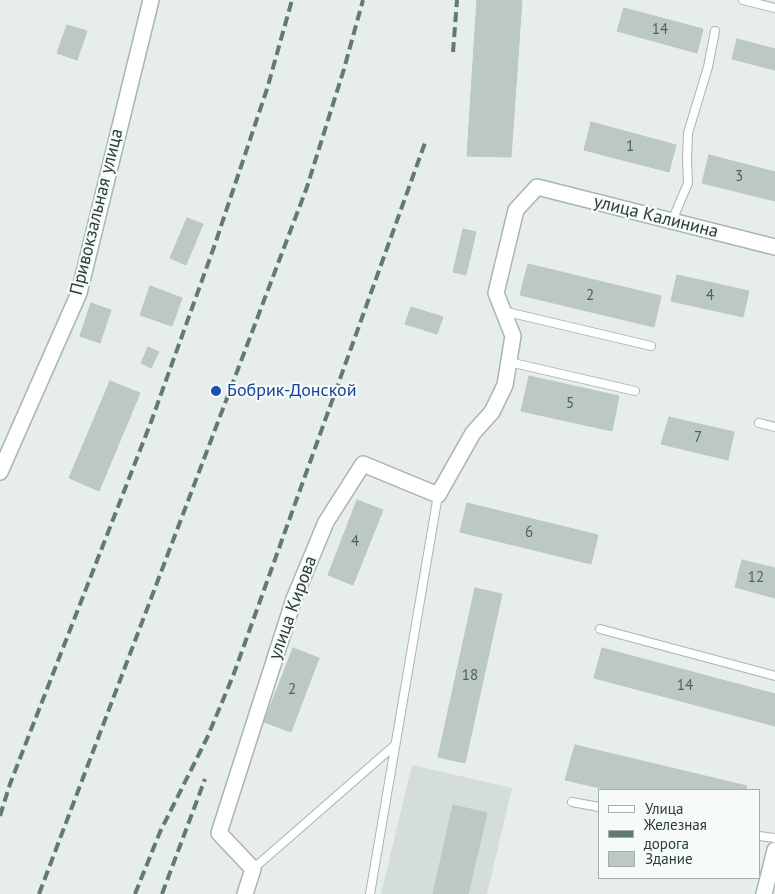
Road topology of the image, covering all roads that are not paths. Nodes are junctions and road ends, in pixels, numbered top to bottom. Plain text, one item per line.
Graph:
1 (151, 0) edge
2 (743, 0) edge
3 (775, 8) edge
4 (715, 31) dead end
5 (672, 221) junction
6 (775, 247) edge
7 (504, 311) junction
8 (651, 346) dead end
9 (509, 362) junction
10 (635, 391) dead end
11 (759, 423) dead end
12 (775, 427) edge
13 (0, 472) edge
14 (438, 495) junction
15 (600, 629) dead end
16 (775, 676) edge
17 (395, 745) junction
18 (572, 802) dead end
19 (598, 807) edge
20 (760, 836) edge
21 (775, 838) edge
22 (775, 850) edge
23 (253, 869) junction
24 (245, 894) edge
25 (370, 894) edge
26 (764, 894) edge

1 - 13 street, Привокзальная улица
2 - 3 lane
4 - 5 lane
5 - 6 street, улица Калинина
5 - 7 street, улица Калинина
7 - 8 lane
7 - 9 street
9 - 10 lane
9 - 14 street
11 - 12 lane
14 - 17 lane
14 - 23 street, улица Кирова
15 - 16 lane
17 - 23 lane
17 - 25 lane
18 - 19 lane
20 - 21 lane
22 - 26 street
23 - 24 street

